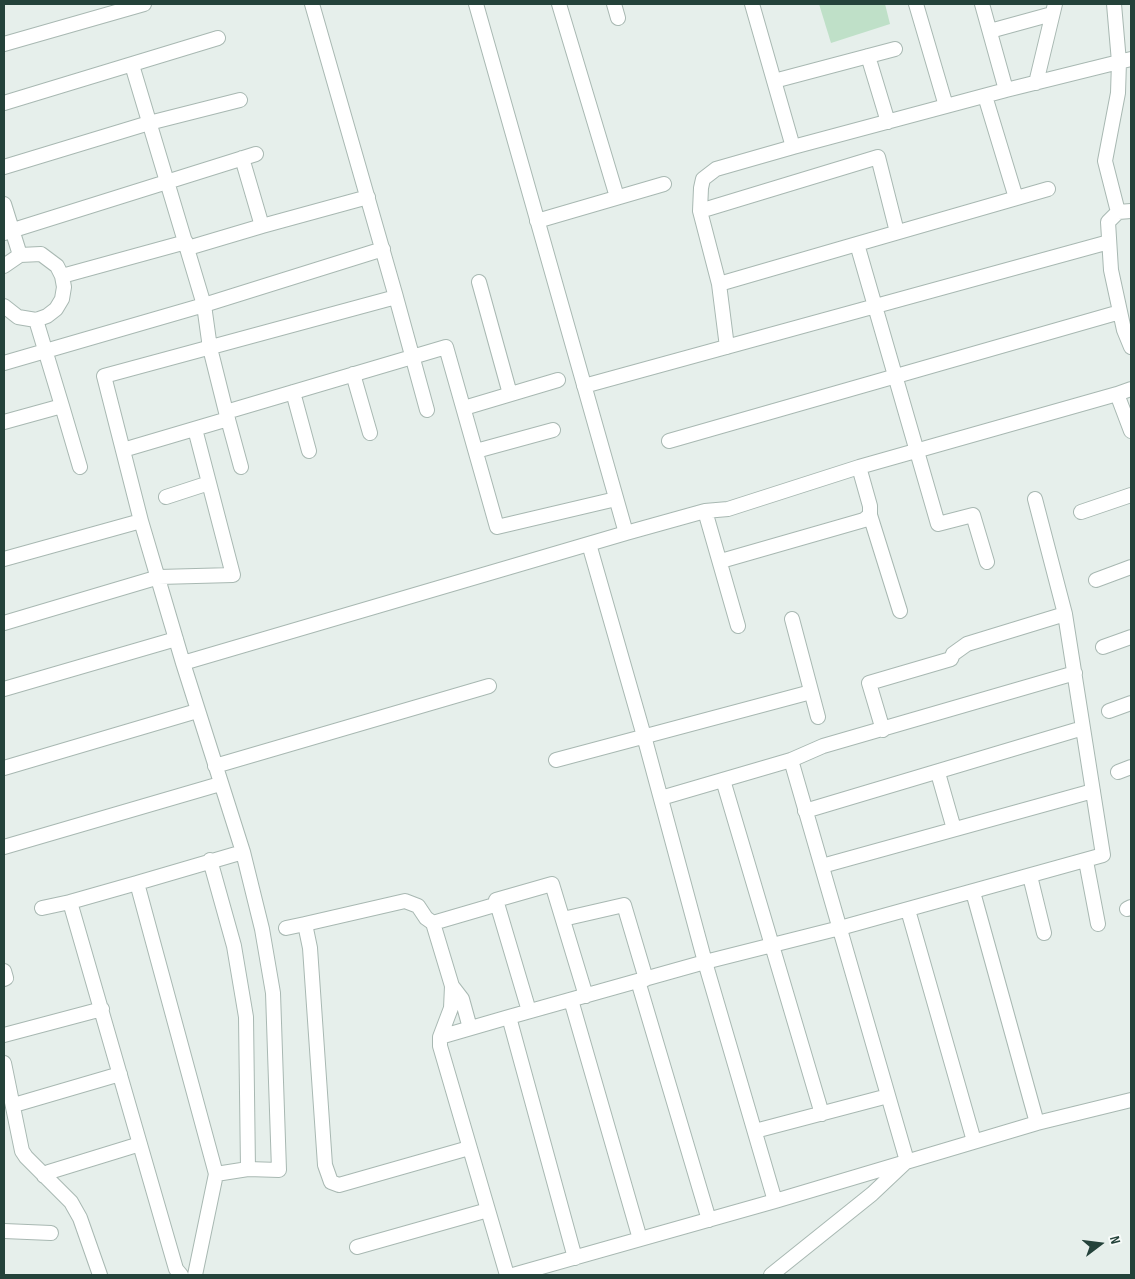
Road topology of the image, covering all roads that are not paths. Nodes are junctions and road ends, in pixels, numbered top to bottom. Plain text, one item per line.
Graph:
1 (144, 4) edge
2 (312, 4) edge
3 (476, 4) edge
4 (559, 4) edge
5 (614, 4) edge
6 (752, 4) edge
7 (916, 4) edge
8 (982, 4) edge
9 (1114, 4) edge
10 (1053, 9) edge
11 (618, 18) dead end
12 (990, 31) junction
13 (218, 38) dead end
14 (4, 44) edge
15 (895, 49) dead end
16 (868, 56) junction
17 (1125, 60) edge
18 (132, 65) junction
19 (774, 81) junction
20 (1036, 83) junction
21 (1006, 90) junction
22 (985, 96) junction
23 (240, 100) dead end
24 (4, 103) edge
25 (946, 106) junction
26 (888, 122) junction
27 (149, 123) junction
28 (792, 147) junction
29 (256, 154) dead end
30 (242, 158) junction
31 (4, 167) edge
32 (169, 182) junction
33 (664, 184) dead end
34 (1048, 189) dead end
35 (368, 197) junction
36 (617, 197) junction
37 (1016, 198) junction
38 (4, 204) edge
39 (700, 211) junction
40 (1125, 211) edge
41 (537, 221) junction
42 (262, 226) junction
43 (8, 232) edge
44 (897, 232) junction
45 (1109, 242) junction
46 (857, 244) junction
47 (187, 245) junction
48 (383, 249) junction
49 (20, 254) junction
50 (4, 266) edge
51 (62, 276) junction
52 (479, 282) dead end
53 (719, 284) junction
54 (396, 297) junction
55 (204, 305) junction
56 (875, 305) junction
57 (4, 306) edge
58 (1120, 312) junction
59 (36, 320) junction
60 (727, 347) junction
61 (1131, 347) edge
62 (210, 348) junction
63 (45, 350) junction
64 (414, 356) junction
65 (4, 362) edge
66 (353, 374) junction
67 (895, 376) junction
68 (558, 380) dead end
69 (584, 386) junction
70 (1131, 389) edge
71 (293, 392) junction
72 (510, 394) junction
73 (1117, 394) junction
74 (62, 406) junction
75 (464, 408) junction
76 (427, 410) dead end
77 (227, 415) junction
78 (4, 422) edge
79 (195, 429) junction
80 (553, 430) dead end
81 (1131, 431) edge
82 (370, 434) dead end
83 (669, 441) dead end
84 (123, 450) junction
85 (916, 450) junction
86 (309, 451) dead end
87 (476, 451) junction
88 (80, 467) dead end
89 (241, 467) dead end
90 (859, 467) junction
91 (209, 483) junction
92 (1131, 495) edge
93 (166, 497) dead end
94 (616, 498) junction
95 (1035, 499) dead end
96 (705, 511) junction
97 (1081, 512) dead end
98 (870, 515) junction
99 (141, 521) junction
100 (626, 533) junction
101 (589, 544) junction
102 (4, 559) edge
103 (720, 561) junction
104 (987, 562) dead end
105 (1131, 567) edge
106 (159, 578) junction
107 (1096, 580) dead end
108 (900, 610) dead end
109 (1065, 614) junction
110 (792, 619) dead end
111 (4, 623) edge
112 (738, 626) dead end
113 (1131, 637) edge
114 (176, 639) junction
115 (1103, 647) dead end
116 (183, 663) junction
117 (1075, 673) junction
118 (489, 686) dead end
119 (4, 689) edge
120 (811, 692) junction
121 (1131, 703) edge
122 (197, 711) junction
123 (1109, 711) dead end
124 (818, 717) dead end
125 (1083, 728) junction
126 (882, 730) junction
127 (644, 736) junction
128 (556, 760) dead end
129 (791, 760) junction
130 (215, 766) junction
131 (1131, 767) edge
132 (4, 768) edge
133 (1118, 772) dead end
134 (938, 773) junction
135 (723, 780) junction
136 (220, 784) junction
137 (1093, 791) junction
138 (661, 798) junction
139 (805, 811) junction
140 (954, 829) junction
141 (4, 846) edge
142 (243, 852) junction
143 (210, 860) junction
144 (1086, 861) junction
145 (822, 866) junction
146 (1030, 876) junction
147 (137, 883) junction
148 (973, 892) junction
149 (70, 902) junction
150 (498, 904) junction
151 (42, 908) dead end
152 (908, 910) junction
153 (563, 919) junction
154 (434, 923) junction
155 (305, 924) junction
156 (1098, 924) dead end
157 (286, 928) dead end
158 (840, 928) junction
159 (1044, 933) dead end
160 (772, 945) junction
161 (705, 962) junction
162 (4, 971) edge
163 (4, 979) edge
164 (642, 980) junction
165 (452, 986) junction
166 (586, 996) junction
167 (571, 1000) junction
168 (102, 1009) junction
169 (529, 1011) junction
170 (509, 1018) junction
171 (470, 1028) junction
172 (4, 1035) edge
173 (440, 1036) junction
174 (4, 1063) edge
175 (120, 1074) junction
176 (888, 1096) junction
177 (1131, 1100) edge
178 (14, 1105) junction
179 (822, 1114) junction
180 (1037, 1123) junction
181 (755, 1132) junction
182 (974, 1141) junction
183 (140, 1144) junction
184 (469, 1148) junction
185 (907, 1161) junction
186 (248, 1169) junction
187 (216, 1174) junction
188 (44, 1176) junction
189 (775, 1201) junction
190 (488, 1210) junction
191 (709, 1220) junction
192 (4, 1231) edge
193 (52, 1233) dead end
194 (640, 1239) junction
195 (357, 1247) dead end
196 (575, 1258) junction
197 (100, 1275) edge
198 (181, 1275) edge
199 (195, 1275) edge
200 (507, 1275) edge
201 (513, 1275) edge
202 (771, 1275) edge

1 - 14 street
2 - 35 street
3 - 41 street
4 - 36 street
5 - 11 street
6 - 19 street
7 - 25 street
8 - 12 street
9 - 17 street
10 - 12 street
10 - 20 street
12 - 21 street
13 - 18 street
15 - 16 street
16 - 19 street
16 - 26 street
17 - 20 street
17 - 40 street
18 - 24 street
18 - 27 street
19 - 28 street
20 - 21 street
21 - 22 street
22 - 25 street
22 - 37 street
23 - 27 street
25 - 26 street
26 - 28 street
27 - 31 street
27 - 32 street
28 - 39 street
29 - 30 street
30 - 32 street
30 - 42 street
32 - 43 street
32 - 47 street
33 - 36 street
34 - 37 street
35 - 42 street
35 - 48 street
36 - 41 street
37 - 44 street
38 - 43 street
39 - 44 street
39 - 53 street
40 - 45 street
41 - 69 street
42 - 47 street
43 - 49 street
44 - 46 street
45 - 56 street
45 - 58 street
46 - 53 street
46 - 56 street
47 - 51 street
47 - 55 street
48 - 54 street
48 - 55 street
49 - 50 street
49 - 51 street
51 - 59 street
52 - 72 street
53 - 60 street
54 - 62 street
54 - 64 street
55 - 62 street
55 - 63 street
56 - 60 street
56 - 67 street
57 - 59 street
58 - 61 street
58 - 67 street
59 - 63 street
60 - 69 street
62 - 77 street
62 - 84 street
63 - 65 street
63 - 74 street
64 - 66 street
64 - 75 street
64 - 76 street
66 - 71 street
66 - 82 street
67 - 83 street
67 - 85 street
68 - 72 street
69 - 94 street
70 - 73 street
71 - 77 street
71 - 86 street
72 - 75 street
73 - 81 street
73 - 85 street
74 - 78 street
74 - 88 street
75 - 87 street
77 - 79 street
77 - 89 street
79 - 84 street
79 - 91 street
80 - 87 street
84 - 99 street
85 - 90 street
85 - 104 street
87 - 94 street
90 - 96 street
90 - 98 street
91 - 93 street
91 - 106 street
92 - 97 street
94 - 100 street
95 - 109 street
96 - 100 street
96 - 103 street
98 - 103 street
98 - 108 street
99 - 102 street
99 - 106 street
100 - 101 street
101 - 116 street
101 - 127 street
103 - 112 street
105 - 107 street
106 - 111 street
106 - 114 street
109 - 117 street
109 - 126 street
110 - 120 street
113 - 115 street
114 - 116 street
114 - 119 street
116 - 122 street
117 - 125 street
117 - 126 street
118 - 130 street
120 - 124 street
120 - 127 street
121 - 123 street
122 - 130 street
122 - 132 street
125 - 134 street
125 - 137 street
126 - 129 street
127 - 128 street
127 - 138 street
129 - 135 street
129 - 139 street
130 - 136 street
131 - 133 street
134 - 139 street
134 - 140 street
135 - 138 street
135 - 160 street
136 - 141 street
136 - 142 street
137 - 140 street
137 - 144 street
138 - 161 street
139 - 145 street
140 - 145 street
142 - 143 street
142 - 186 street
143 - 147 street
143 - 186 street
144 - 146 street
144 - 156 street
145 - 158 street
146 - 148 street
146 - 159 street
147 - 149 street
147 - 187 street
148 - 152 street
148 - 180 street
149 - 151 street
149 - 168 street
150 - 153 street
150 - 154 street
150 - 169 street
152 - 158 street
152 - 182 street
153 - 164 street
153 - 166 street
154 - 155 street
154 - 165 street
155 - 157 street
155 - 184 street
158 - 160 street
158 - 176 street
160 - 161 street
160 - 179 street
161 - 164 street
161 - 181 street
162 - 163 street
164 - 166 street
164 - 191 street
165 - 171 street
165 - 173 street
166 - 167 street
167 - 169 street
167 - 194 street
168 - 172 street
168 - 175 street
169 - 170 street
170 - 171 street
170 - 196 street
171 - 173 street
173 - 184 street
174 - 178 street
175 - 178 street
175 - 183 street
176 - 179 street
176 - 185 street
177 - 180 street
178 - 188 street
179 - 181 street
180 - 182 street
181 - 189 street
182 - 185 street
183 - 188 street
183 - 198 street
184 - 190 street
185 - 189 street
185 - 202 street
186 - 187 street
187 - 199 street
188 - 197 street
189 - 191 street
190 - 195 street
190 - 200 street
191 - 194 street
192 - 193 street
194 - 196 street
196 - 201 street

